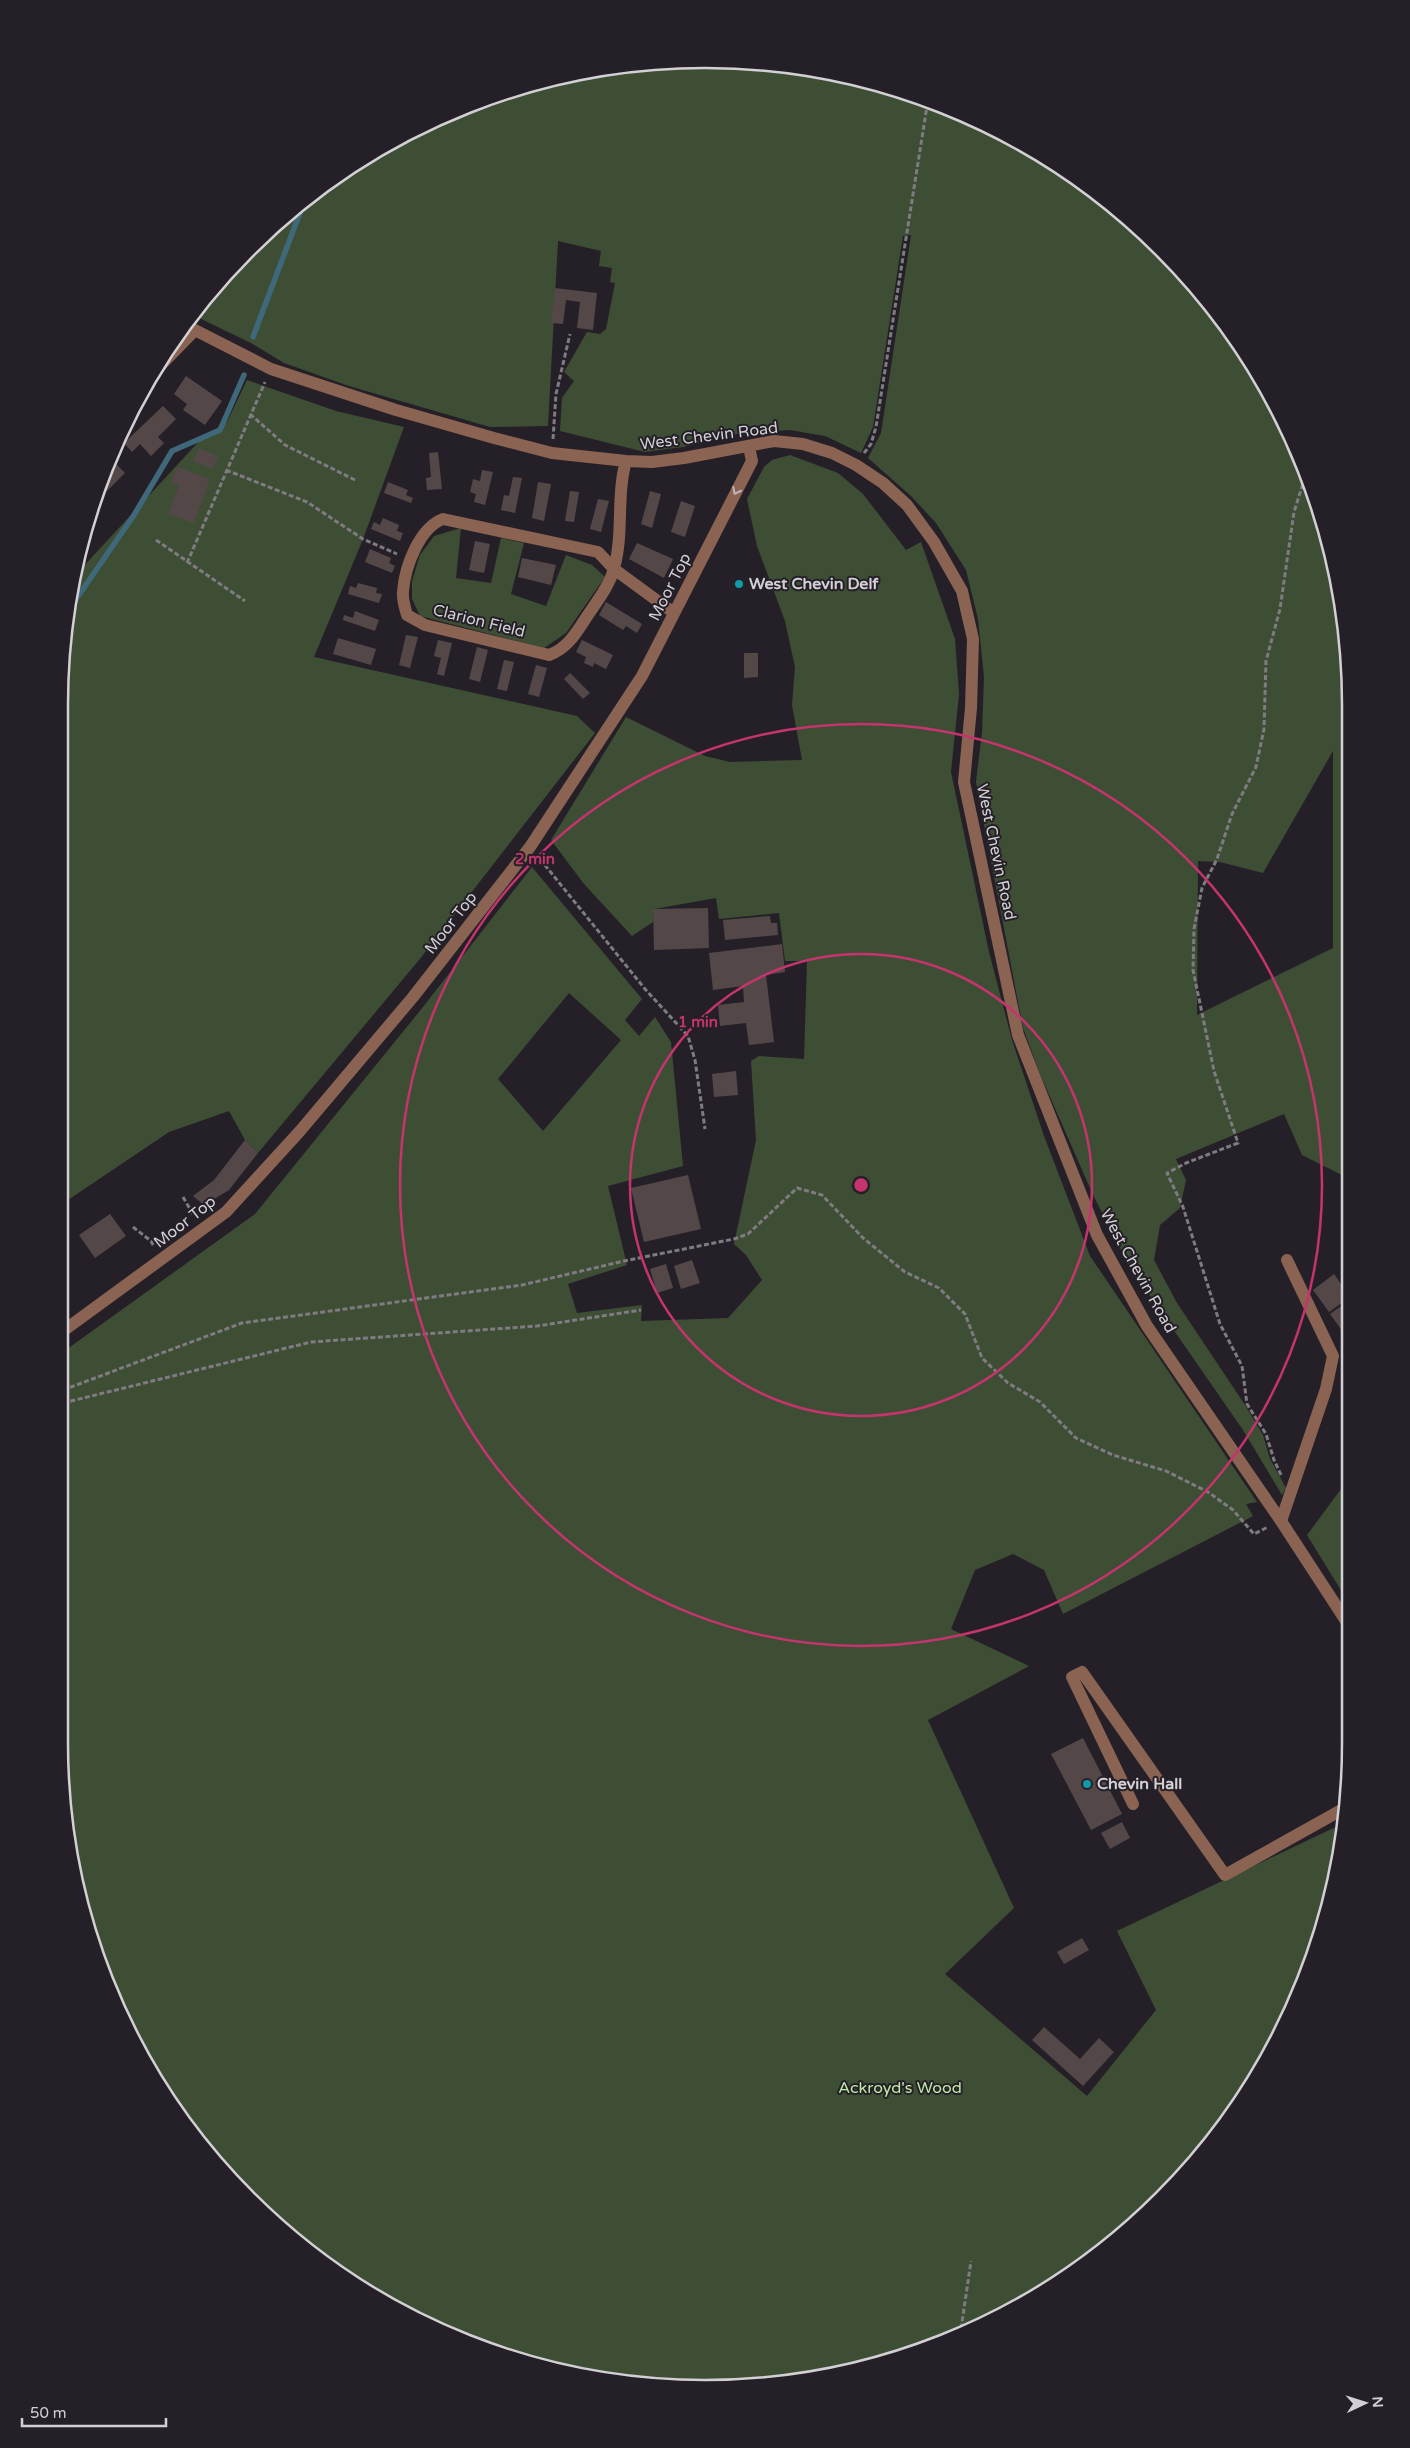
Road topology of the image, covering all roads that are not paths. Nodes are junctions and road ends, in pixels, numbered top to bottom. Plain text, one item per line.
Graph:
1 (191, 328) edge
2 (749, 446) junction
3 (626, 462) junction
4 (614, 569) junction
5 (674, 613) junction
6 (1287, 1260) dead end
7 (68, 1327) edge
8 (1281, 1521) junction
9 (1342, 1615) edge
10 (1132, 1804) dead end
11 (1338, 1812) edge

1 - 3 street, West Chevin Road
2 - 3 street, West Chevin Road
2 -> 5 street, Moor Top
2 - 8 street, West Chevin Road
3 - 4 street, Clarion Field
4 - 4 street, Clarion Field
4 - 5 street
5 - 7 street, Moor Top
6 - 8 street
8 - 9 street, West Chevin Road
10 - 11 street

